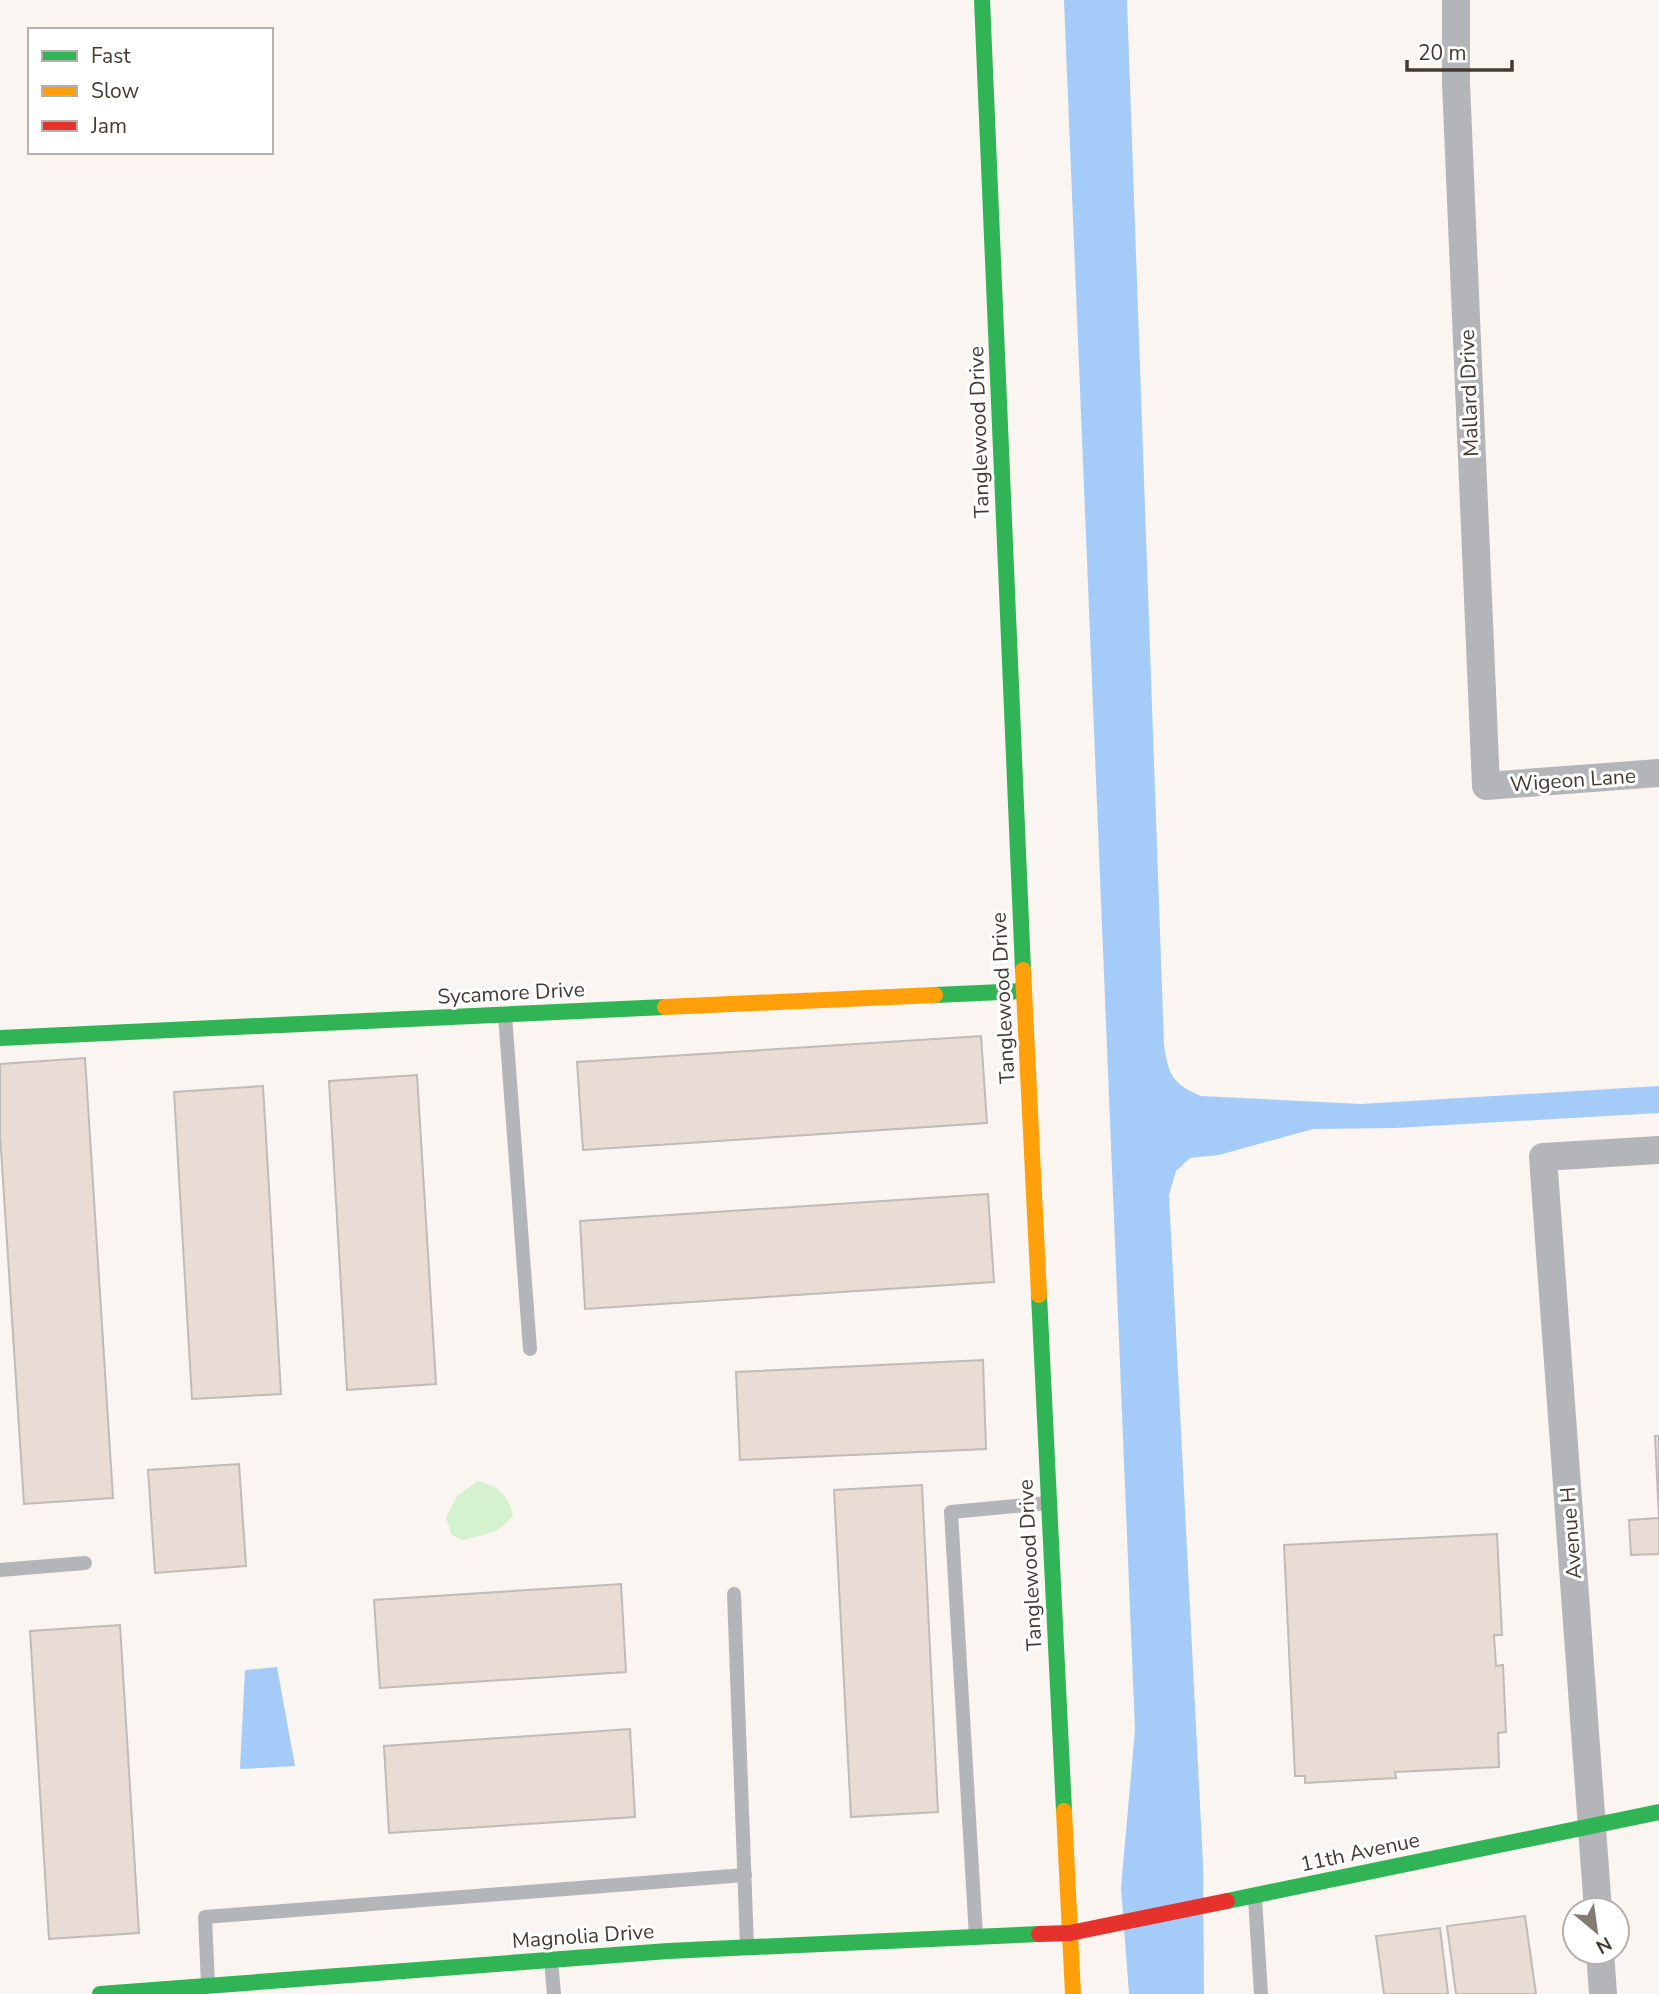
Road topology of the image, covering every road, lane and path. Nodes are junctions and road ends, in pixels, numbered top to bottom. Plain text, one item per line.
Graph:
1 (982, 0) edge
2 (1456, 0) edge
3 (1659, 774) edge
4 (1486, 786) joint
5 (1024, 991) junction
6 (505, 1014) junction
7 (0, 1038) edge
8 (1659, 1150) edge
9 (530, 1349) dead end
10 (1048, 1503) junction
11 (85, 1563) dead end
12 (0, 1570) edge
13 (734, 1594) dead end
14 (1659, 1812) edge
15 (1593, 1825) junction
16 (745, 1875) junction
17 (1255, 1896) junction
18 (1597, 1896) edge
19 (1070, 1933) junction
20 (976, 1939) junction
21 (747, 1948) junction
22 (551, 1959) junction
23 (1601, 1966) edge
24 (208, 1986) junction
25 (100, 1994) edge
26 (554, 1994) edge
27 (1073, 1994) edge
28 (1261, 1994) edge
29 (1603, 1994) edge

1 - 5 street, Tanglewood Drive
2 - 4 street, Mallard Drive
3 - 4 street, Wigeon Lane
5 - 6 street, Sycamore Drive
5 - 10 street, Tanglewood Drive
6 - 7 street, Sycamore Drive
6 - 9 lane
8 - 15 street, Avenue H
10 - 19 street, Tanglewood Drive
10 - 20 lane
11 - 12 lane
13 - 16 lane
14 - 15 street, 11th Avenue
15 - 17 street, 11th Avenue
15 - 18 street, Avenue H
16 - 21 lane
16 - 24 lane
17 - 19 street, 11th Avenue
17 - 28 lane
19 - 20 street, Magnolia Drive
19 - 27 street, Tanglewood Drive
20 - 21 street, Magnolia Drive
21 - 22 street, Magnolia Drive
22 - 24 street, Magnolia Drive
22 - 26 lane
23 - 29 street
24 - 25 street, Magnolia Drive

